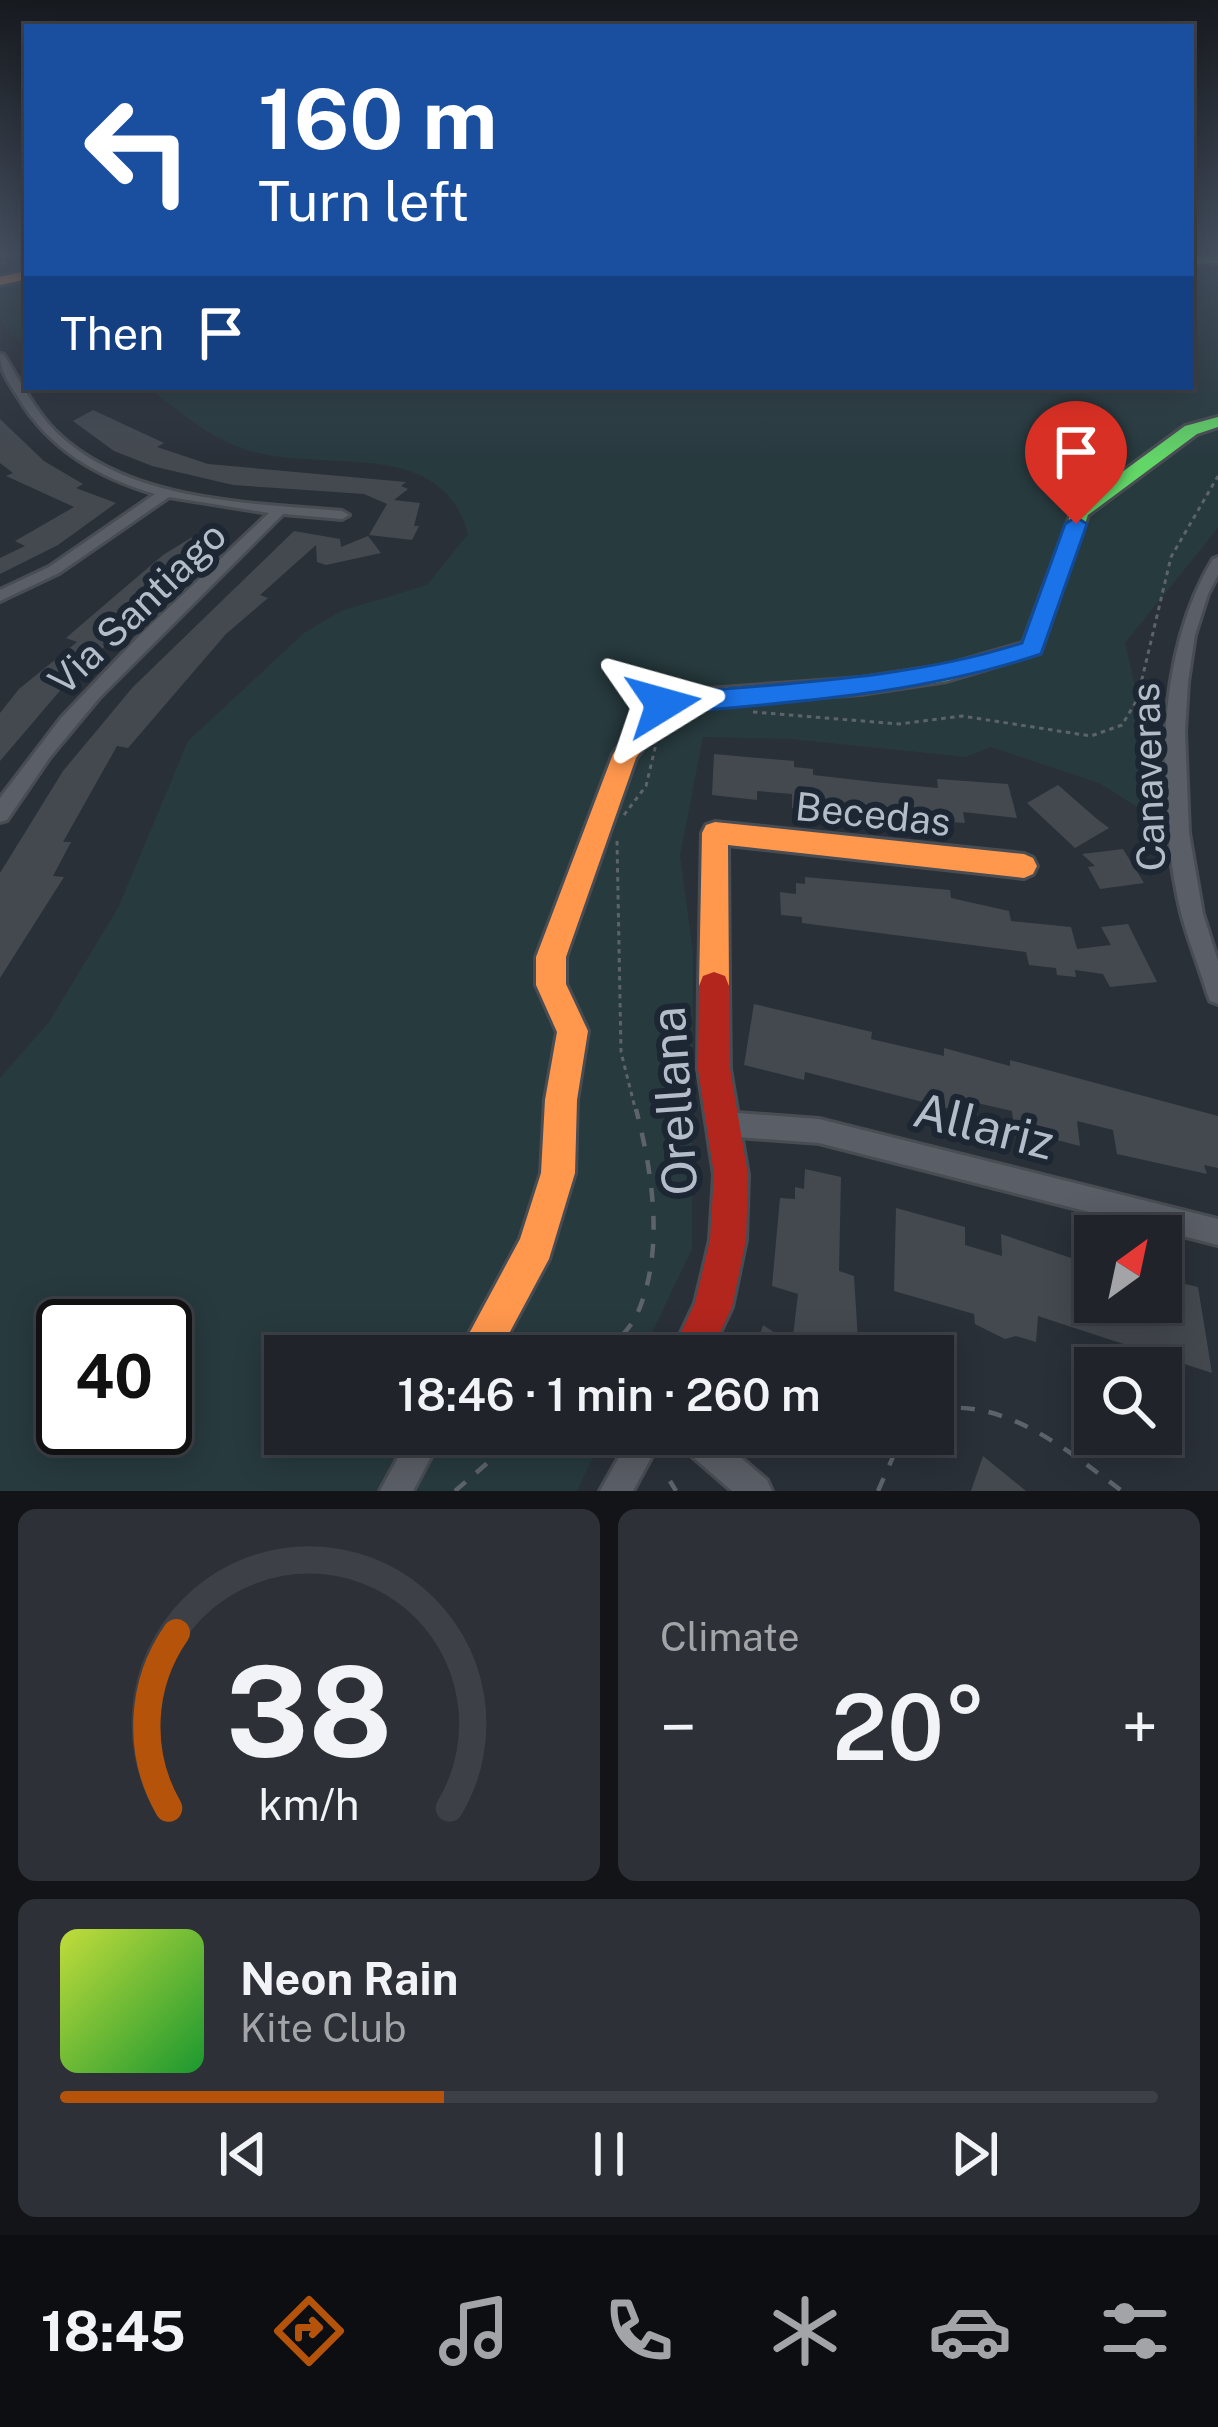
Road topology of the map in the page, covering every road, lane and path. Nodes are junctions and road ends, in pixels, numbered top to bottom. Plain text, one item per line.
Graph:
1 (0, 357) edge
2 (7, 385) edge
3 (1218, 422) edge
4 (168, 491) junction
5 (280, 509) junction
6 (343, 515) dead end
7 (1218, 562) edge
8 (0, 596) edge
9 (0, 814) edge
10 (715, 833) joint
11 (1024, 866) dead end
12 (1218, 993) edge
13 (725, 1124) junction
14 (1218, 1232) edge
15 (489, 1335) edge
16 (699, 1335) edge
17 (954, 1402) edge
18 (416, 1455) edge
19 (496, 1455) edge
20 (637, 1455) edge
21 (714, 1455) edge
22 (894, 1455) edge
23 (670, 1481) dead end
24 (395, 1491) edge
25 (455, 1491) edge
26 (616, 1491) edge
27 (676, 1491) edge
28 (756, 1491) edge
29 (878, 1491) edge
30 (1121, 1491) edge

1 - 2 street
2 - 4 street
3 - 15 street
4 - 5 street
4 - 8 street
5 - 6 street
5 - 9 street, Via Santiago
7 - 12 street, Canaveras
10 - 11 street, Becedas
10 - 13 street, Orellana
13 - 14 street, Allariz
13 - 16 street, Orellana
17 - 30 path
18 - 24 street
19 - 25 path
20 - 26 street
21 - 28 street
22 - 29 path
23 - 27 path

